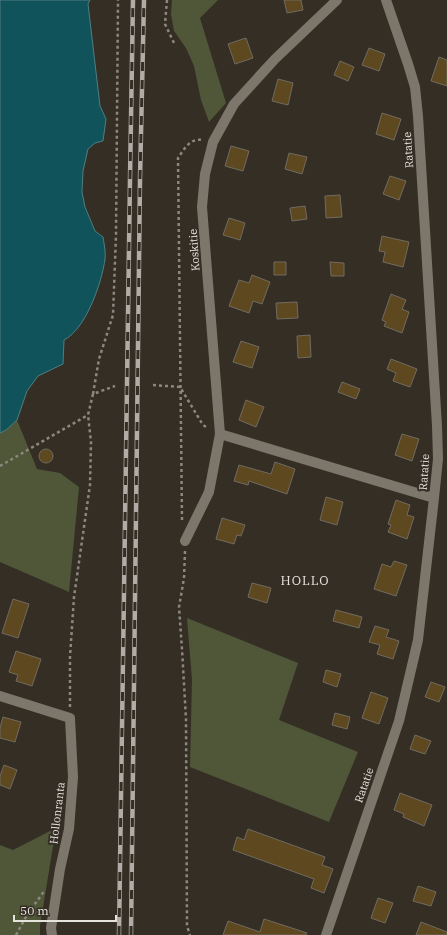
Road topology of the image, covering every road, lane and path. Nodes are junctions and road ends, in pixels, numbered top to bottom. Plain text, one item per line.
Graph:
1 (118, 0) edge
2 (167, 0) edge
3 (337, 0) edge
4 (386, 0) edge
5 (174, 44) dead end
6 (213, 142) junction
7 (153, 385) dead end
8 (116, 386) dead end
9 (180, 387) junction
10 (93, 394) junction
11 (88, 416) junction
12 (220, 434) junction
13 (0, 466) edge
14 (434, 498) junction
15 (186, 541) junction
16 (0, 696) edge
17 (70, 718) junction
18 (48, 886) dead end
19 (16, 935) edge
20 (52, 935) edge
21 (190, 935) edge
22 (326, 935) edge

1 - 10 path
2 - 5 path
3 - 6 street, Koskitie
4 - 14 street, Ratatie
6 - 9 path
6 - 12 street, Koskitie
7 - 9 path
8 - 10 path
9 - 12 path
9 - 15 path
10 - 11 path
11 - 13 path
11 - 17 path
12 - 14 street
12 - 15 street, Koskitie
14 - 22 street, Ratatie
15 - 21 path
16 - 17 street
17 - 20 street, Hollonranta
18 - 19 path

